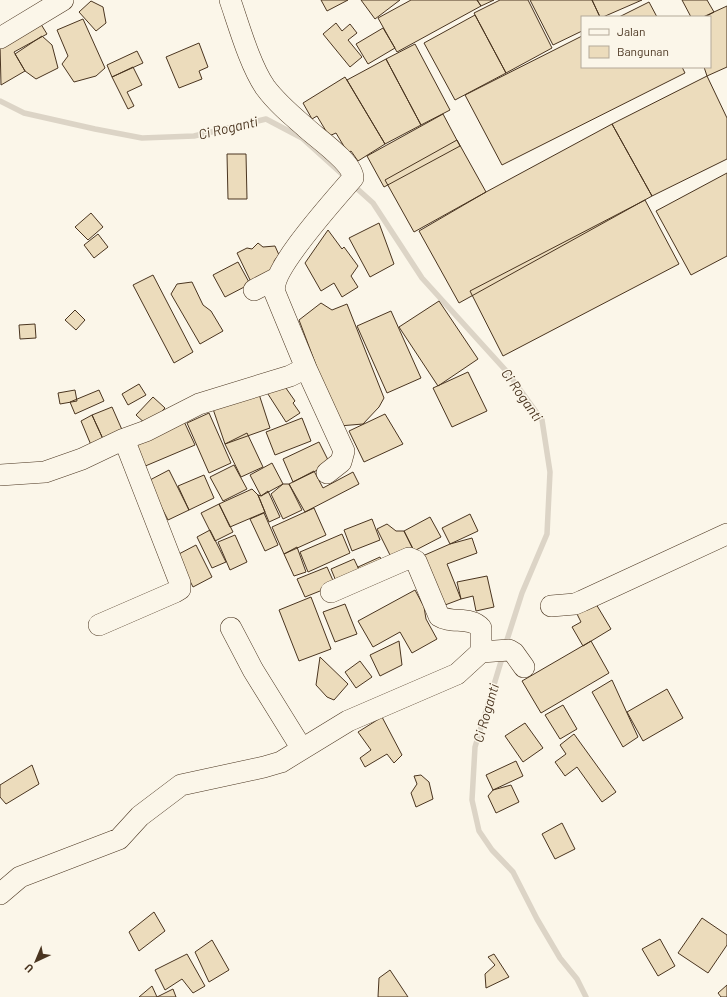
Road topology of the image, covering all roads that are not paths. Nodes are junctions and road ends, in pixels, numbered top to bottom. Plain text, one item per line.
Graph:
1 (62, 0) edge
2 (230, 0) edge
3 (0, 38) edge
4 (277, 278) junction
5 (254, 290) dead end
6 (306, 368) junction
7 (124, 439) junction
8 (327, 473) dead end
9 (0, 475) edge
10 (727, 534) edge
11 (331, 592) dead end
12 (551, 606) dead end
13 (99, 625) dead end
14 (232, 628) dead end
15 (495, 651) junction
16 (524, 666) dead end
17 (302, 749) junction
18 (0, 894) edge

1 - 3 street
2 - 4 street
4 - 5 street
4 - 6 street
6 - 7 street
6 - 8 street
7 - 9 street
7 - 13 street
10 - 12 street
11 - 15 street
14 - 17 street
15 - 16 street
15 - 17 street
17 - 18 street

